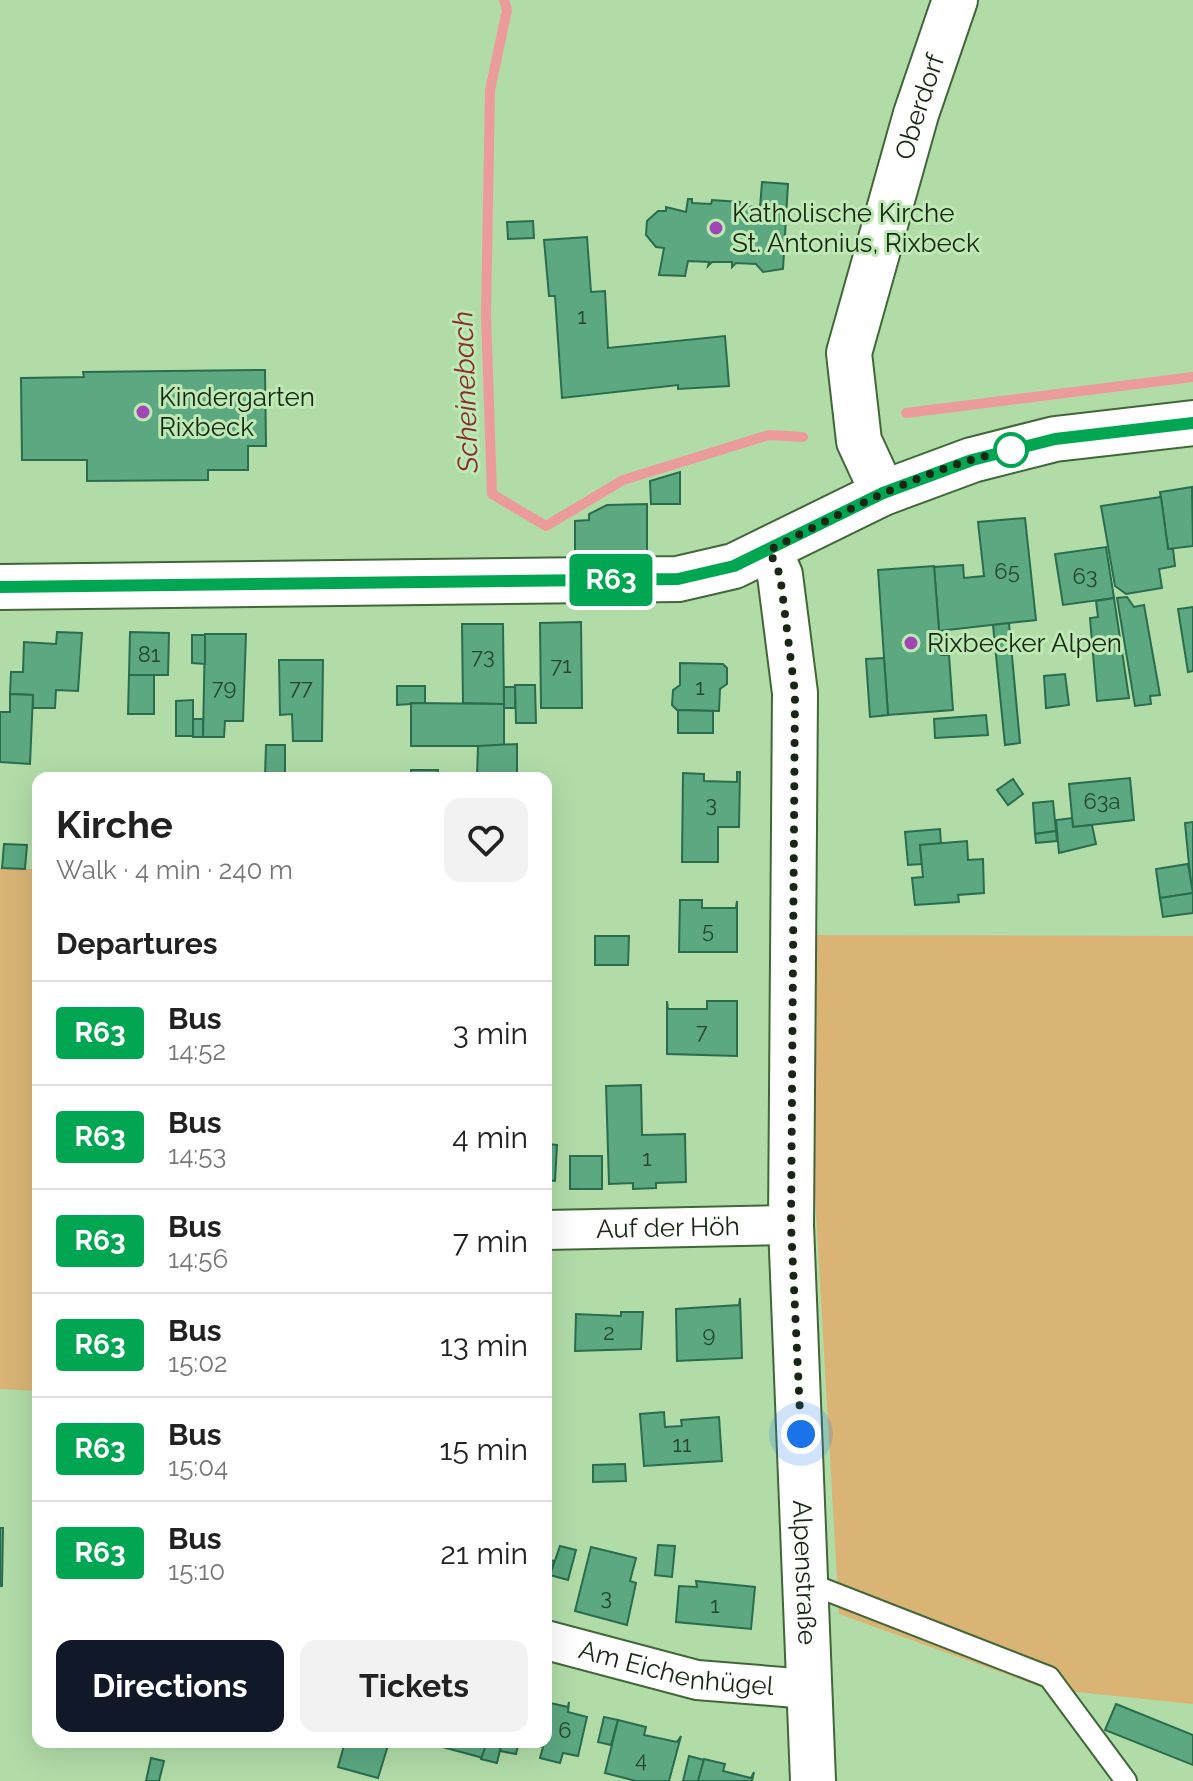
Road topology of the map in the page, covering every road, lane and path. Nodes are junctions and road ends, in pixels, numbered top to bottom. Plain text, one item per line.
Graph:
1 (955, 0) edge
2 (1193, 423) edge
3 (883, 493) junction
4 (769, 550) junction
5 (0, 587) edge
6 (791, 1225) junction
7 (552, 1230) edge
8 (808, 1583) junction
9 (552, 1642) edge
10 (808, 1689) junction
11 (813, 1781) edge
12 (1126, 1781) edge

1 - 3 street, Oberdorf
2 - 3 street
3 - 4 street
4 - 5 street
4 - 6 street, Alpenstraße
6 - 7 street, Auf der Höh
6 - 8 street, Alpenstraße
8 - 10 street, Alpenstraße
8 - 12 lane
9 - 10 street, Am Eichenhügel
10 - 11 street, Alpenstraße

